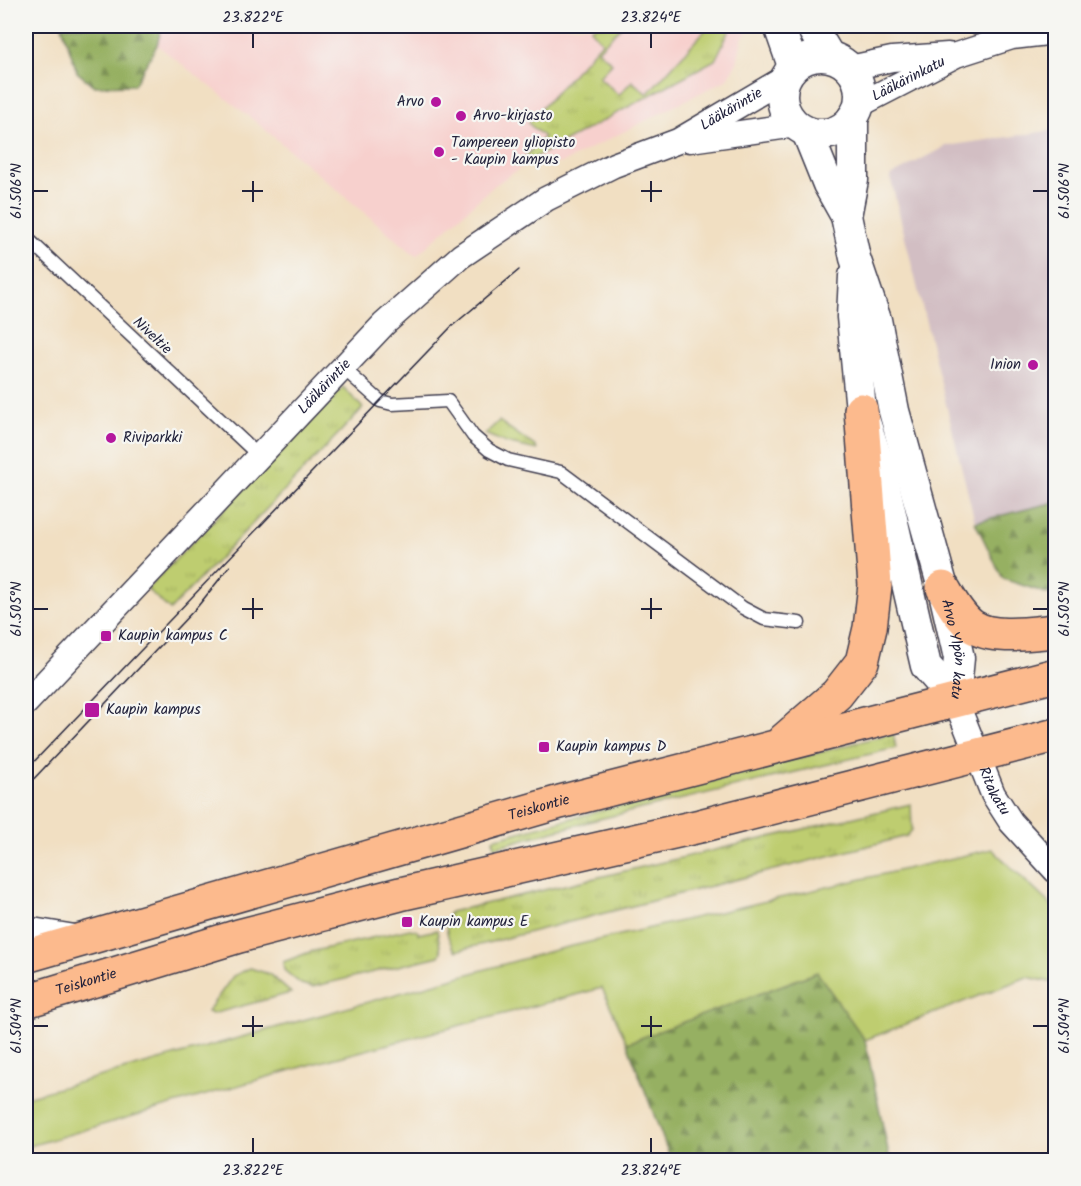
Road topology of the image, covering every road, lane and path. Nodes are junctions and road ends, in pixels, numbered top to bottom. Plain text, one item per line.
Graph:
1 (779, 26) edge
2 (811, 26) edge
3 (1056, 32) edge
4 (956, 55) junction
5 (839, 62) junction
6 (789, 72) junction
7 (856, 111) junction
8 (802, 129) junction
9 (678, 141) junction
10 (846, 216) junction
11 (26, 237) edge
12 (855, 258) junction
13 (343, 368) junction
14 (861, 410) junction
15 (258, 455) junction
16 (943, 588) junction
17 (799, 623) dead end
18 (1056, 630) edge
19 (1056, 675) edge
20 (955, 699) junction
21 (26, 703) edge
22 (1056, 735) edge
23 (776, 747) junction
24 (977, 755) junction
25 (1056, 871) edge
26 (26, 929) edge
27 (84, 939) junction
28 (26, 956) edge
29 (26, 1001) edge

1 - 6 street
2 - 5 street
3 - 4 street, Lääkärinkatu
4 - 5 street, Lääkärinkatu
4 - 7 street, Lääkärinkatu
5 - 6 street
5 - 7 street
6 - 8 street
6 - 9 street, Lääkärintie
7 - 8 street
7 - 10 street, Arvo Ylpön katu
8 - 9 street, Lääkärintie
8 - 10 street, Arvo Ylpön katu
9 - 13 street, Lääkärintie
10 - 12 street, Arvo Ylpön katu
11 - 15 lane, Niveltie
12 - 14 street, Arvo Ylpön katu
12 - 16 street, Arvo Ylpön katu
13 - 15 street, Lääkärintie
13 - 17 lane
14 - 20 street, Arvo Ylpön katu
14 - 23 highway
15 - 21 street, Lääkärintie
16 - 18 highway
16 - 20 street, Arvo Ylpön katu
19 - 20 highway, Teiskontie
20 - 23 highway, Teiskontie
20 - 24 street, Ritakatu
22 - 24 highway, Teiskontie
23 - 27 highway, Teiskontie
24 - 25 street, Ritakatu
24 - 29 highway, Teiskontie
26 - 27 street
27 - 28 highway, Teiskontie

